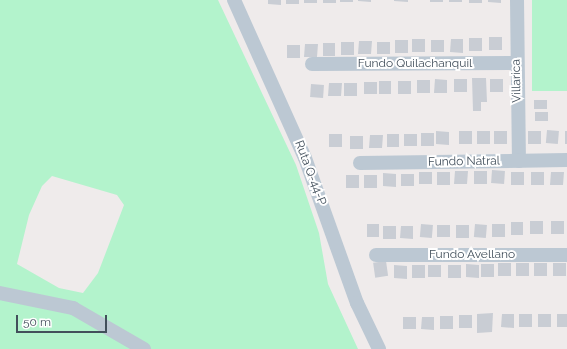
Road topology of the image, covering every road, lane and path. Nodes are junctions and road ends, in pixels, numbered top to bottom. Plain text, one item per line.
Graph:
1 (234, 0) edge
2 (517, 0) edge
3 (517, 63) junction
4 (312, 64) dead end
5 (567, 160) edge
6 (519, 161) junction
7 (360, 163) dead end
8 (376, 255) dead end
9 (567, 255) edge
10 (0, 293) edge
11 (144, 349) edge
12 (379, 349) edge

1 - 12 street, Ruta Q-44-P
2 - 3 street, Villarica
3 - 4 street, Fundo Quilachanquil
3 - 6 street, Villarica
5 - 6 street, Fundo Natral
6 - 7 street, Fundo Natral
8 - 9 street, Fundo Avellano
10 - 11 street

